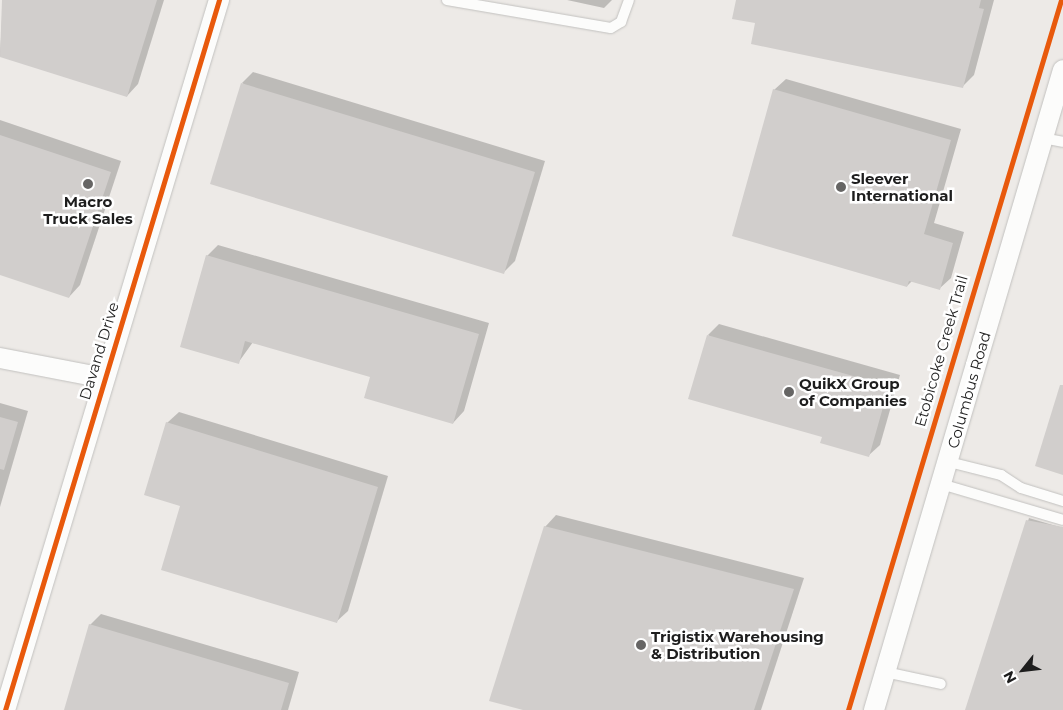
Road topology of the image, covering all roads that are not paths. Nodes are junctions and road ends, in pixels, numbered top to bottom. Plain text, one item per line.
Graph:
1 (219, 0) edge
2 (447, 0) edge
3 (629, 0) edge
4 (1063, 70) edge
5 (1043, 138) junction
6 (1063, 142) edge
7 (0, 358) edge
8 (104, 378) junction
9 (949, 462) junction
10 (941, 484) junction
11 (1063, 500) edge
12 (1063, 520) edge
13 (885, 672) junction
14 (941, 684) dead end
15 (4, 710) edge
16 (874, 710) edge

1 - 8 street, Davand Drive
2 - 3 lane
4 - 5 street, Columbus Road
5 - 6 lane
5 - 9 street, Columbus Road
7 - 8 street
8 - 15 street, Davand Drive
9 - 10 street, Columbus Road
9 - 11 lane
10 - 12 lane
10 - 13 street, Columbus Road
13 - 14 lane
13 - 16 street, Columbus Road

